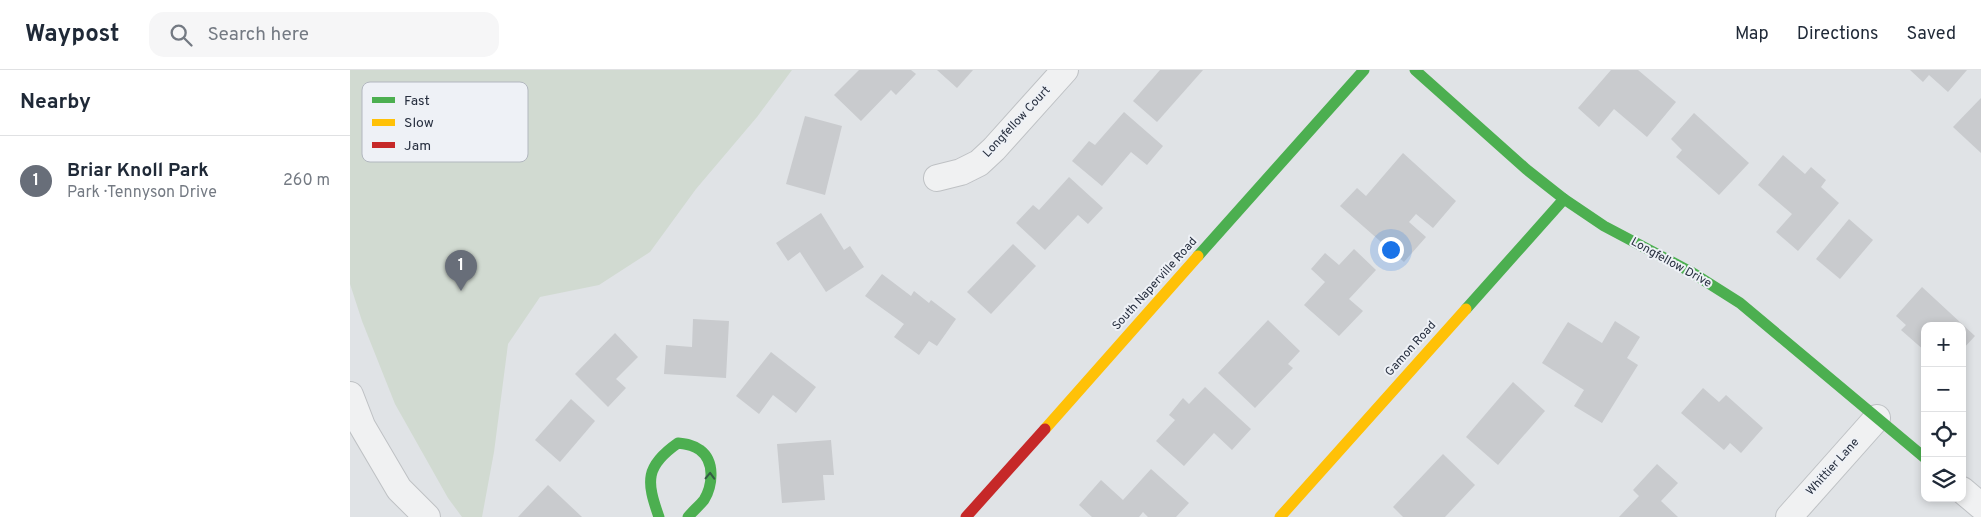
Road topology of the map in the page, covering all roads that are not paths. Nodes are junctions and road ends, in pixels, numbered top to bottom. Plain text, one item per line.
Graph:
1 (1065, 70) edge
2 (1364, 70) edge
3 (1415, 70) edge
4 (937, 178) dead end
5 (1564, 199) junction
6 (350, 395) edge
7 (1877, 418) junction
8 (356, 430) edge
9 (1924, 457) edge
10 (1966, 493) edge
11 (1981, 506) edge
12 (427, 517) edge
13 (659, 517) edge
14 (688, 517) edge
15 (966, 517) edge
16 (1280, 517) edge
17 (1789, 517) edge

1 - 4 street, Longfellow Court
2 - 15 street, South Naperville Road
3 - 5 street, Longfellow Drive
5 - 7 street, Longfellow Drive
5 - 16 street, Gamon Road
6 - 8 street
7 - 9 street, Longfellow Drive
7 - 17 street, Whittier Lane
8 - 12 street
10 - 11 street
14 -> 13 street

